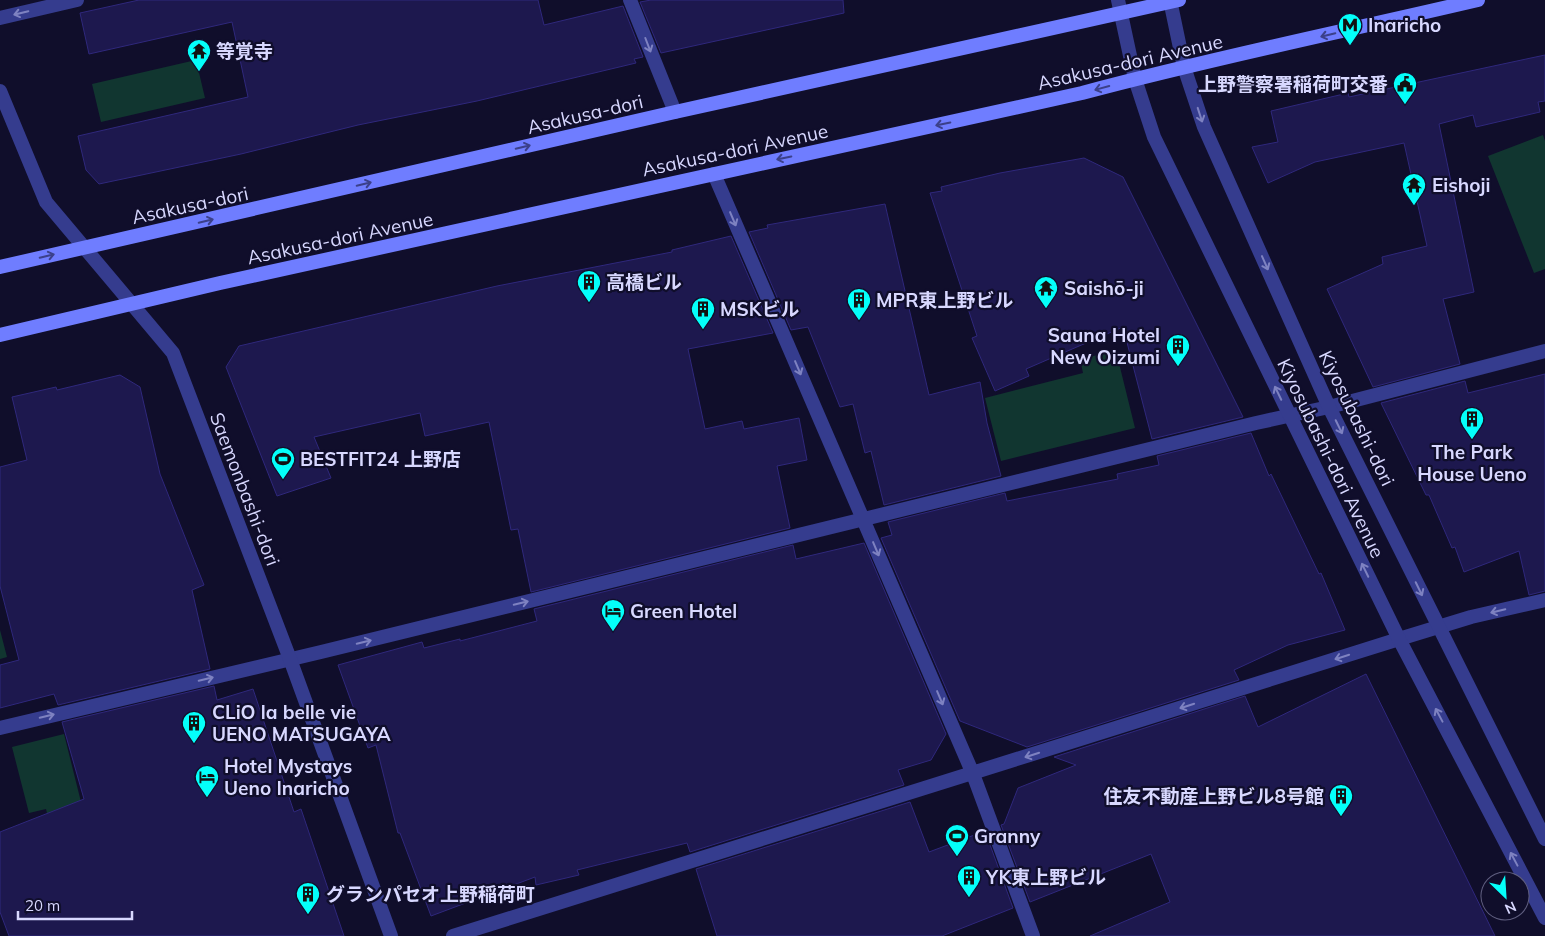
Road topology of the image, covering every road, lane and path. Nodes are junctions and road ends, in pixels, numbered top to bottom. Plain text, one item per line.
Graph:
1 (77, 0) edge
2 (630, 0) edge
3 (1478, 0) edge
4 (1173, 1) edge
5 (1119, 6) edge
6 (0, 18) edge
7 (1184, 67) junction
8 (1135, 79) junction
9 (0, 91) edge
10 (675, 112) junction
11 (714, 174) junction
12 (84, 247) junction
13 (0, 267) edge
14 (133, 305) junction
15 (0, 335) edge
16 (1545, 351) edge
17 (1329, 408) junction
18 (1289, 415) junction
19 (863, 519) junction
20 (1545, 600) edge
21 (1438, 627) junction
22 (1398, 639) junction
23 (290, 660) junction
24 (0, 728) edge
25 (973, 774) junction
26 (1545, 839) edge
27 (1545, 918) edge
28 (391, 936) edge
29 (453, 936) edge
30 (1033, 936) edge

1 -> 6 street
2 -> 10 street
3 -> 7 main road, Asakusa-dori Avenue
4 - 5 main road, Asakusa-dori
4 - 7 street, Kiyosubashi-dori
5 - 8 street, Kiyosubashi-dori Avenue
5 - 10 main road, Asakusa-dori
7 - 8 main road, Asakusa-dori Avenue
7 -> 17 street, Kiyosubashi-dori
8 -> 11 main road, Asakusa-dori Avenue
18 -> 8 street, Kiyosubashi-dori Avenue
9 - 12 street, Saemonbashi-dori
12 -> 10 main road, Asakusa-dori
11 - 14 main road, Asakusa-dori Avenue
11 -> 19 street
13 -> 12 main road, Asakusa-dori
12 - 14 street, Saemonbashi-dori
14 - 15 main road, Asakusa-dori Avenue
14 - 23 street, Saemonbashi-dori
16 - 17 street
17 - 18 street
17 -> 21 street, Kiyosubashi-dori
18 - 19 street
22 -> 18 street, Kiyosubashi-dori Avenue
23 -> 19 street
19 -> 25 street
20 -> 21 street
21 - 22 street
21 - 26 street, Kiyosubashi-dori
22 -> 25 street
27 -> 22 street, Kiyosubashi-dori Avenue
24 -> 23 street
23 - 28 street, Saemonbashi-dori
25 - 29 street
25 - 30 street

